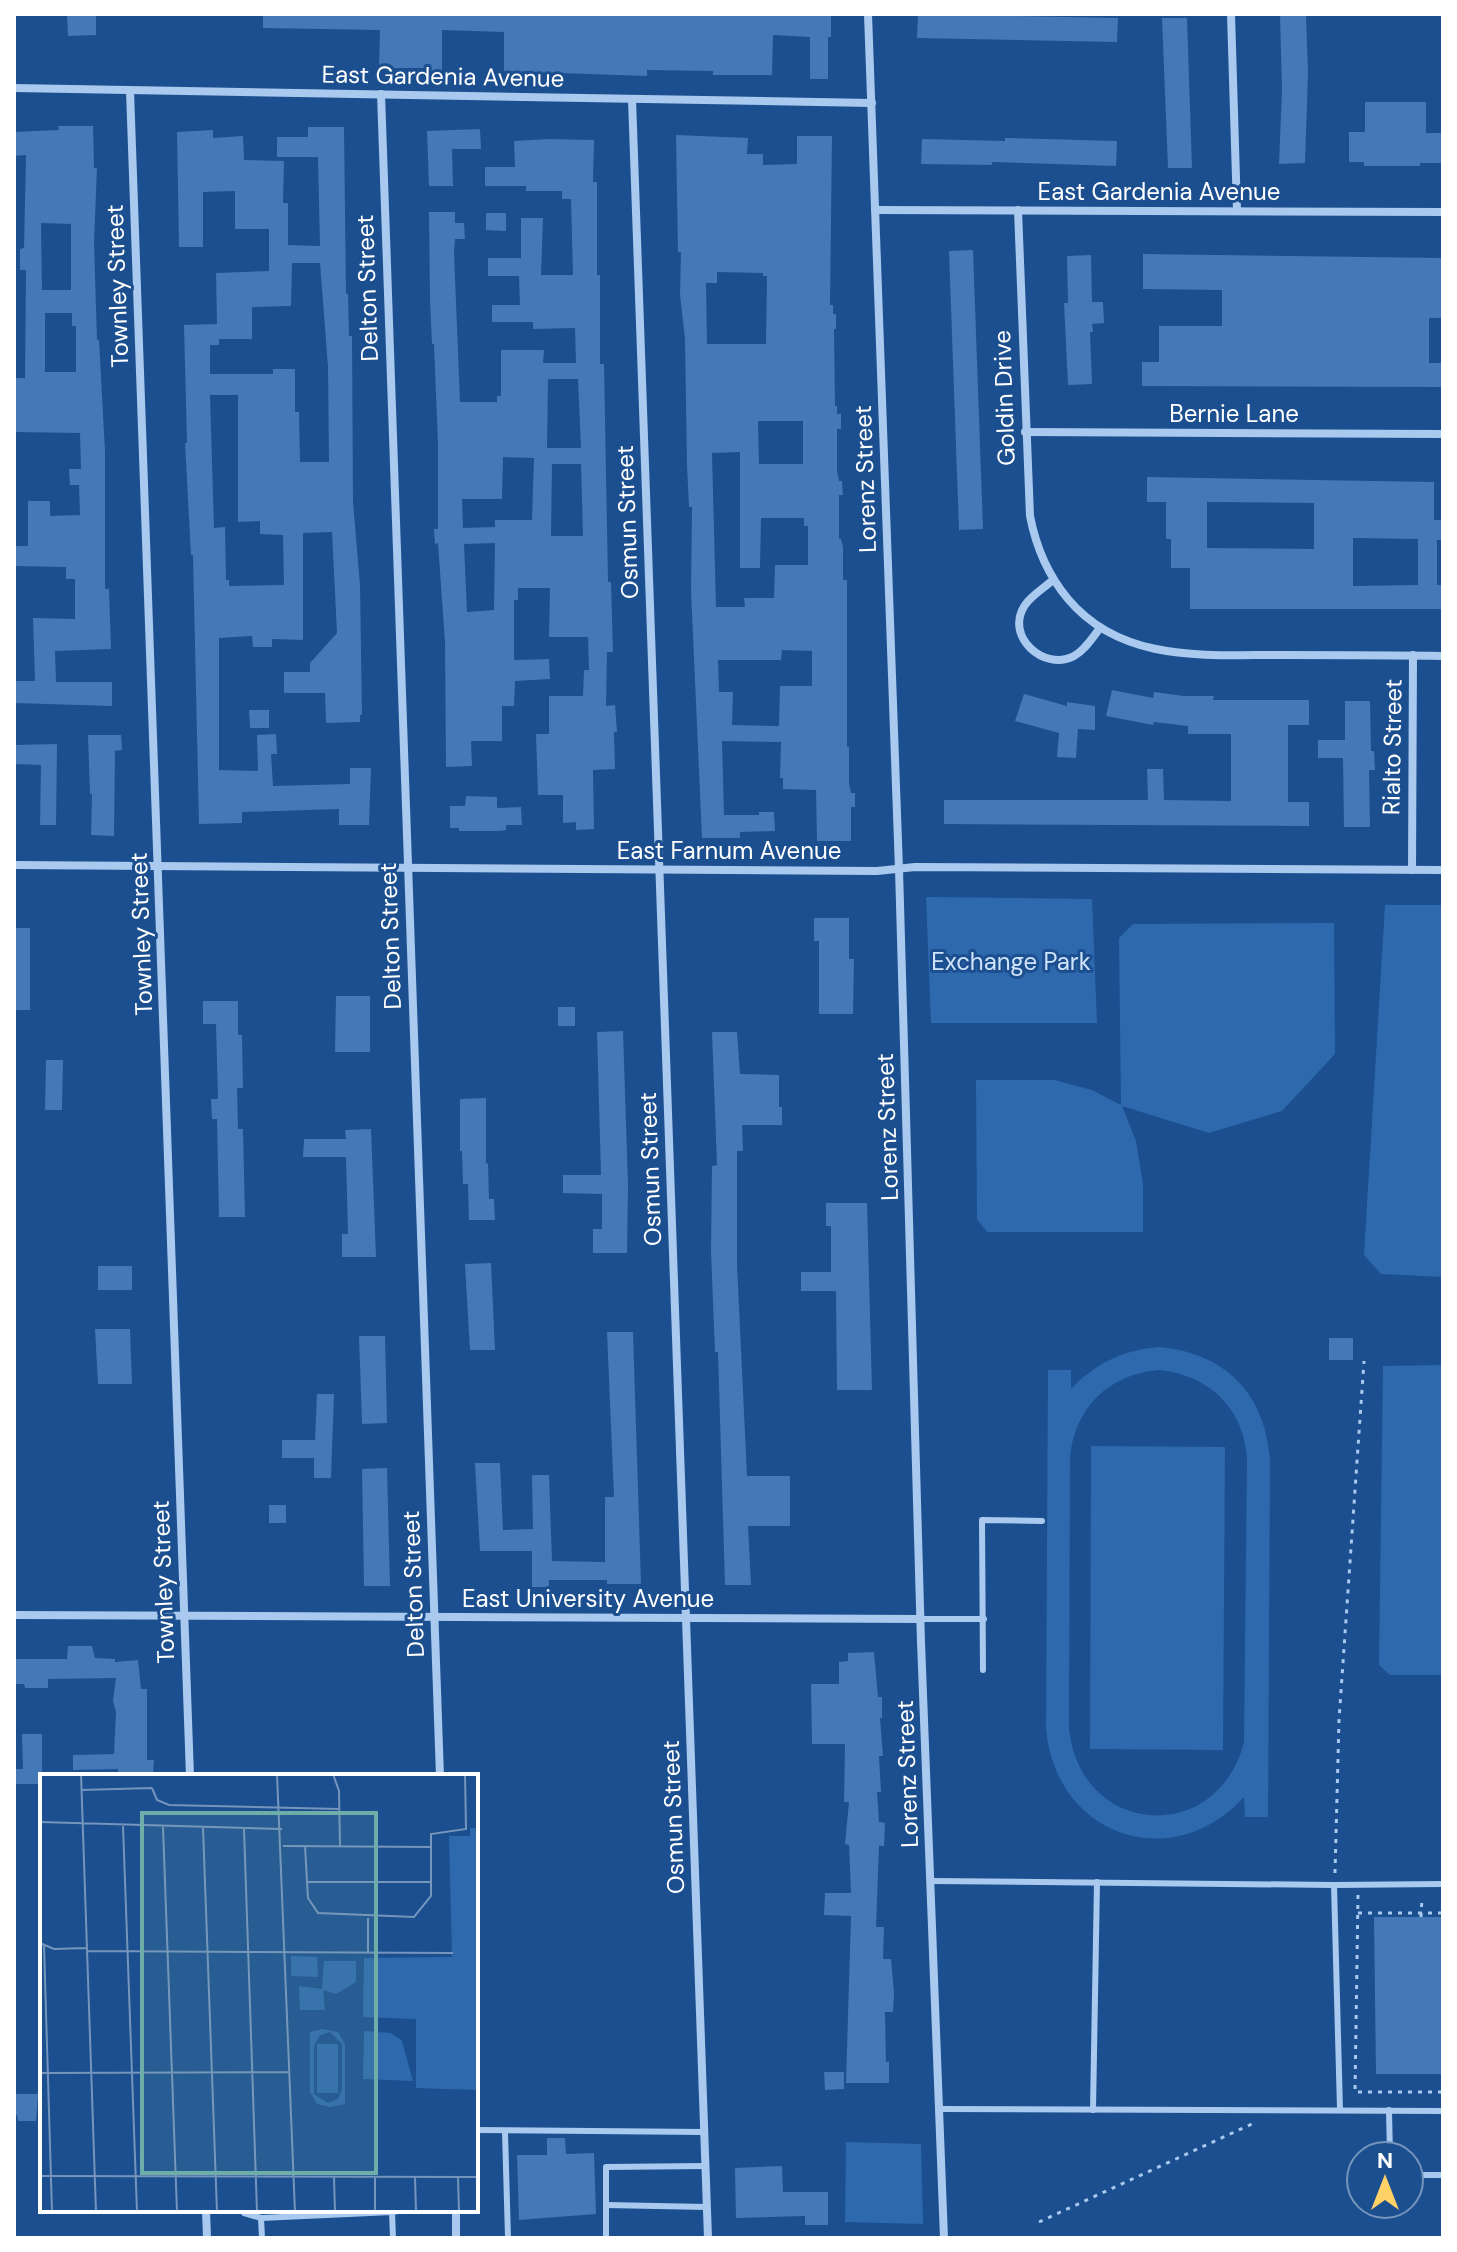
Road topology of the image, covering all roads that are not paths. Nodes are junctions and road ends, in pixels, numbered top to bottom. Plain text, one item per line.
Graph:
1 (868, 14) edge
2 (1231, 14) edge
3 (14, 88) edge
4 (130, 91) junction
5 (381, 94) junction
6 (632, 99) junction
7 (872, 103) junction
8 (875, 210) junction
9 (1018, 210) junction
10 (1237, 211) junction
11 (1443, 212) edge
12 (1025, 432) junction
13 (1443, 434) edge
14 (1053, 580) junction
15 (1100, 628) junction
16 (1413, 655) junction
17 (1443, 656) edge
18 (14, 865) edge
19 (158, 866) junction
20 (408, 868) junction
21 (899, 869) junction
22 (659, 870) junction
23 (1412, 870) junction
24 (1443, 870) edge
25 (1042, 1521) dead end
26 (14, 1615) edge
27 (184, 1616) junction
28 (435, 1617) junction
29 (686, 1619) junction
30 (922, 1619) junction
31 (984, 1619) junction
32 (983, 1670) dead end
33 (190, 1774) edge
34 (440, 1774) edge
35 (931, 1881) junction
36 (1097, 1882) junction
37 (1443, 1884) edge
38 (1334, 1885) junction
39 (940, 2109) junction
40 (1093, 2110) junction
41 (1340, 2110) junction
42 (1389, 2110) junction
43 (1443, 2111) edge
44 (478, 2130) edge
45 (505, 2132) junction
46 (704, 2132) junction
47 (1390, 2140) edge
48 (705, 2166) junction
49 (606, 2205) junction
50 (707, 2207) junction
51 (206, 2212) edge
52 (244, 2212) edge
53 (392, 2212) joint
54 (456, 2212) edge
55 (261, 2218) junction
56 (207, 2238) edge
57 (262, 2238) edge
58 (393, 2238) edge
59 (456, 2238) edge
60 (508, 2238) edge
61 (606, 2238) edge
62 (708, 2238) edge
63 (944, 2238) edge

1 - 7 street, Lorenz Street
2 - 10 street
3 - 4 street, East Gardenia Avenue
4 - 5 street, East Gardenia Avenue
4 - 19 street, Townley Street
5 - 6 street, East Gardenia Avenue
5 - 20 street, Delton Street
6 - 7 street, East Gardenia Avenue
6 - 22 street, Osmun Street
7 - 8 street, Lorenz Street
8 - 9 street, East Gardenia Avenue
8 - 21 street, Lorenz Street
9 - 10 street, East Gardenia Avenue
9 - 12 street, Goldin Drive
10 - 11 street, East Gardenia Avenue
12 - 13 street, Bernie Lane
12 - 14 street, Goldin Drive
14 - 15 street, Goldin Drive
14 - 15 street
15 - 16 street, Goldin Drive
16 - 17 street, Rialto Street
16 - 23 street, Rialto Street
18 - 19 street, East Farnum Avenue
19 - 20 street, East Farnum Avenue
19 - 27 street, Townley Street
20 - 22 street, East Farnum Avenue
20 - 28 street, Delton Street
21 - 22 street, East Farnum Avenue
21 - 23 street, East Farnum Avenue
21 - 30 street, Lorenz Street
22 - 29 street, Osmun Street
23 - 24 street, East Farnum Avenue
25 - 31 lane
26 - 27 street, East University Avenue
27 - 28 street, East University Avenue
27 - 33 street, Townley Street
28 - 29 street, East University Avenue
28 - 34 street, Delton Street
29 - 30 street, East University Avenue
29 - 46 street, Osmun Street
30 - 31 lane
30 - 35 street, Lorenz Street
31 - 32 lane
35 - 36 lane
35 - 39 street, Lorenz Street
36 - 38 lane
36 - 40 lane
37 - 38 lane
38 - 41 lane
39 - 40 lane
39 - 63 street, Lorenz Street
40 - 41 lane
41 - 42 lane
42 - 43 lane
42 - 47 lane
44 - 45 lane
45 - 46 lane
45 - 60 lane
46 - 48 street, Osmun Street
48 - 49 lane
48 - 50 street, Osmun Street
49 - 50 lane
49 - 61 lane
50 - 62 street, Osmun Street
51 - 56 street
52 - 55 lane
53 - 55 lane
53 - 58 lane
54 - 59 street
55 - 57 lane

